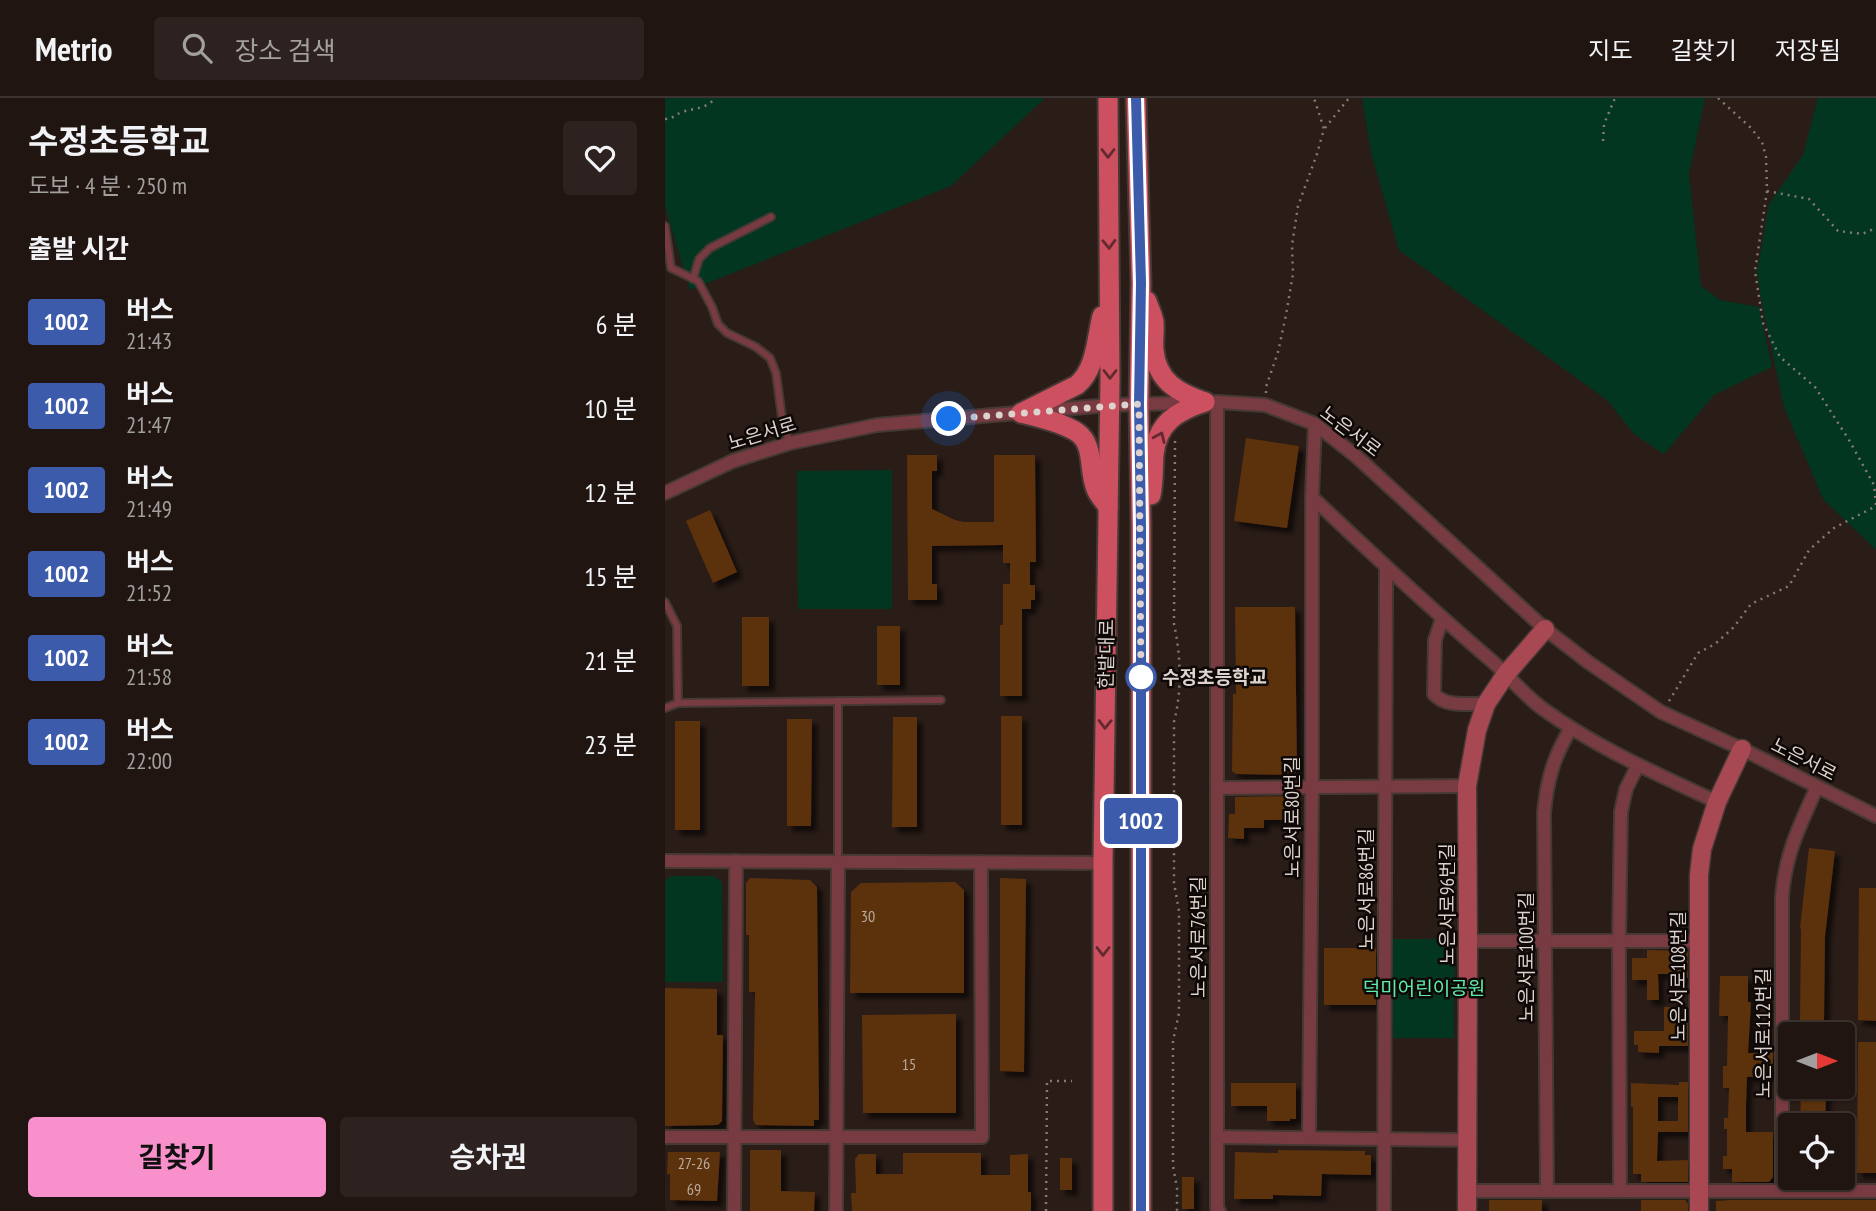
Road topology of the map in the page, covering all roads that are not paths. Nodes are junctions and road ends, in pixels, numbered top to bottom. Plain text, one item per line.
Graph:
1 (1108, 98) edge
2 (1136, 98) edge
3 (771, 217) dead end
4 (665, 226) edge
5 (694, 279) junction
6 (1111, 281) junction
7 (1141, 283) junction
8 (1211, 402) junction
9 (1139, 404) junction
10 (1110, 405) junction
11 (1021, 412) junction
12 (1315, 424) junction
13 (790, 443) junction
14 (665, 493) edge
15 (1312, 497) junction
16 (1108, 508) junction
17 (1141, 526) junction
18 (1386, 566) junction
19 (665, 602) edge
20 (1442, 619) junction
21 (1545, 629) junction
22 (1506, 674) junction
23 (941, 700) dead end
24 (838, 702) junction
25 (678, 703) junction
26 (1486, 704) junction
27 (665, 708) edge
28 (1571, 728) junction
29 (1742, 749) junction
30 (1638, 765) junction
31 (1467, 786) junction
32 (1312, 787) junction
33 (1817, 787) junction
34 (1217, 788) junction
35 (1386, 788) junction
36 (1717, 802) junction
37 (1876, 816) edge
38 (665, 861) edge
39 (736, 861) junction
40 (838, 862) junction
41 (981, 862) junction
42 (1103, 863) junction
43 (1468, 941) junction
44 (1699, 941) junction
45 (1545, 942) junction
46 (1619, 942) junction
47 (665, 1137) edge
48 (734, 1137) junction
49 (837, 1137) junction
50 (1218, 1137) junction
51 (1309, 1138) junction
52 (1385, 1139) junction
53 (1467, 1140) junction
54 (1142, 1174) junction
55 (1103, 1177) junction
56 (1467, 1191) junction
57 (1547, 1191) junction
58 (1621, 1191) junction
59 (1782, 1191) junction
60 (1876, 1191) edge
61 (1699, 1192) junction
62 (734, 1211) edge
63 (836, 1211) edge
64 (1094, 1211) edge
65 (1103, 1211) edge
66 (1141, 1211) edge
67 (1150, 1211) edge
68 (1219, 1211) edge
69 (1384, 1211) edge
70 (1467, 1211) edge
71 (1699, 1211) edge

1 -> 6 main road, 한밭대로
2 - 7 main road, 한밭대로
3 - 5 lane
4 - 5 lane
5 - 13 lane
6 -> 10 main road, 한밭대로
6 - 11 main road
7 - 8 main road
7 - 9 main road, 한밭대로
8 - 9 street, 노은서로
8 - 12 street, 노은서로
17 -> 8 main road
8 - 34 street, 노은서로76번길
9 - 10 street, 노은서로
9 - 17 main road, 한밭대로
10 - 11 street, 노은서로
10 - 16 main road, 한밭대로
11 - 13 street, 노은서로
11 - 16 main road
12 - 15 street, 노은서로80번길
12 - 21 street, 노은서로
13 - 14 street, 노은서로
15 - 18 street
15 - 32 street, 노은서로80번길
16 -> 42 main road, 한밭대로
17 - 54 main road, 한밭대로
18 - 20 street
18 - 35 street, 노은서로86번길
19 - 25 lane
20 - 22 street
20 - 26 street
21 - 22 street, 노은서로96번길
21 - 29 street, 노은서로
22 - 26 street, 노은서로96번길
22 - 28 street
23 - 24 lane
24 - 25 lane
24 - 40 lane
25 - 27 lane
26 - 31 street, 노은서로96번길
28 - 30 street
28 - 45 street, 노은서로100번길
29 - 33 street, 노은서로
29 - 36 street, 노은서로108번길
30 - 36 street
30 - 46 street
31 - 35 street
31 - 43 street, 노은서로96번길
32 - 34 street
32 - 35 street
32 - 51 street, 노은서로80번길
33 - 37 street, 노은서로
33 - 59 street, 노은서로112번길
34 - 50 street, 노은서로76번길
35 - 52 street, 노은서로86번길
36 - 44 street, 노은서로108번길
38 - 39 street
39 - 40 street
39 - 48 street
40 - 41 street
40 - 49 street
41 - 42 street
41 - 49 street
42 -> 55 main road, 한밭대로
43 - 45 street
43 - 53 street, 노은서로96번길
44 - 46 street
44 - 61 street, 노은서로108번길
45 - 46 street
45 - 57 street, 노은서로100번길
46 - 58 street
47 - 48 street
48 - 49 street
48 - 62 street
49 - 63 street
50 - 51 street
50 - 68 street, 노은서로76번길
51 - 52 street
52 - 53 street
52 - 69 street, 노은서로86번길
53 - 56 street, 노은서로96번길
54 - 66 main road, 한밭대로
54 - 67 main road
55 - 64 main road
55 - 65 main road, 한밭대로
56 - 57 street
56 - 70 street, 노은서로96번길
57 - 58 street
58 - 61 street
59 - 60 street
59 - 61 street
61 - 71 street, 노은서로108번길

